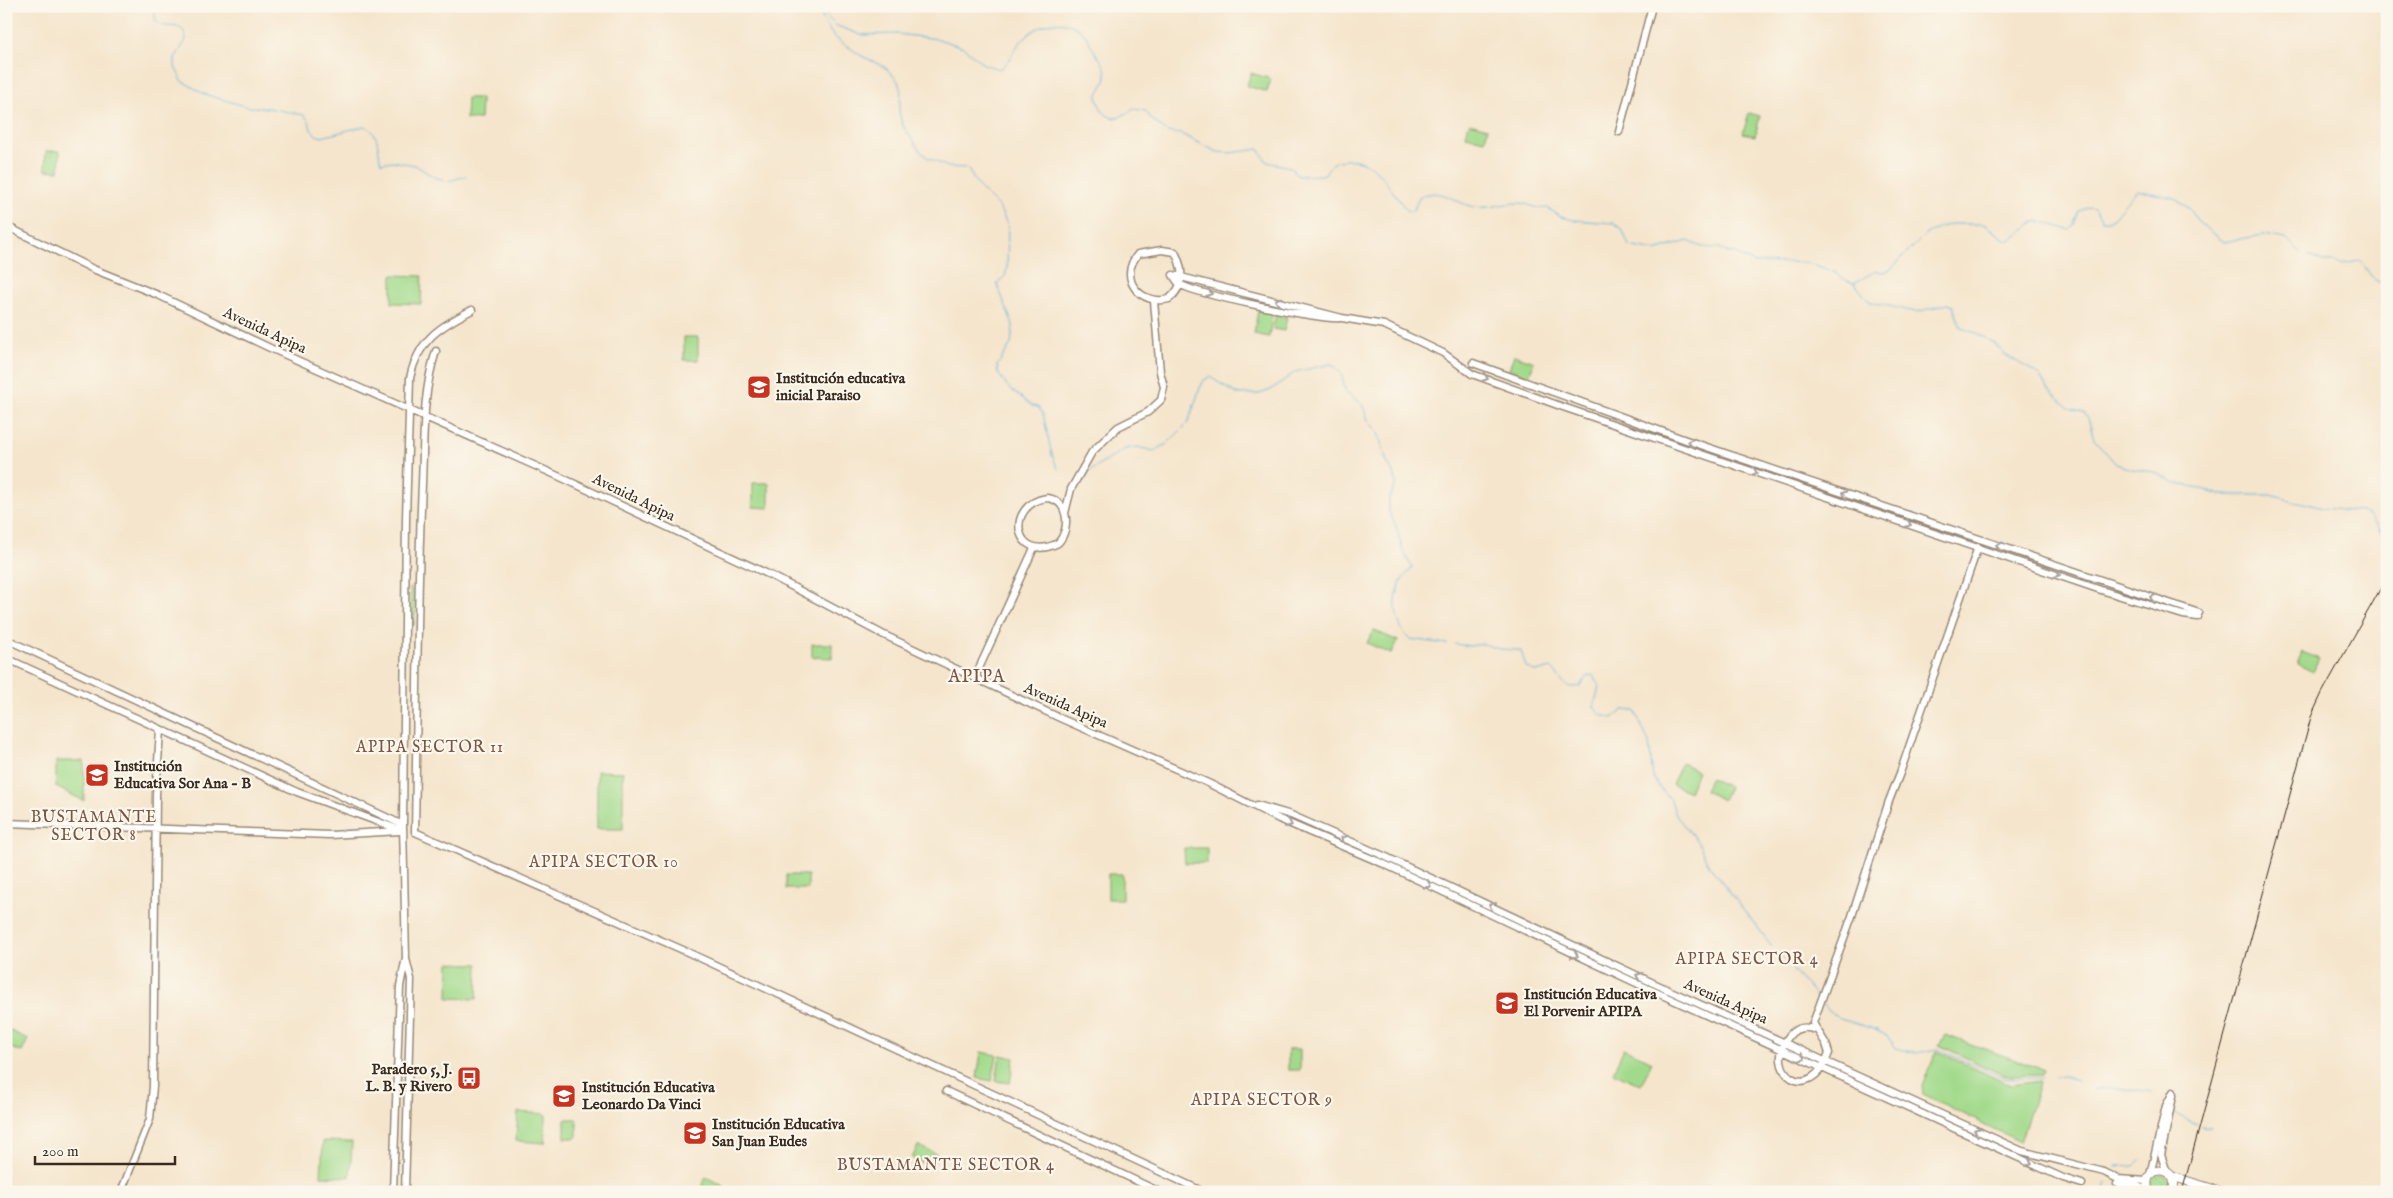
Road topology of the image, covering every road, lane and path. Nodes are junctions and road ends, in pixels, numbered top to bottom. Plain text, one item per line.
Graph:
1 (1652, 6) edge
2 (1619, 132) dead end
3 (6, 226) edge
4 (1182, 278) junction
5 (1181, 285) junction
6 (1154, 301) junction
7 (472, 310) dead end
8 (1342, 318) junction
9 (436, 352) dead end
10 (1473, 363) dead end
11 (408, 410) junction
12 (424, 417) junction
13 (1065, 512) junction
14 (1978, 547) junction
15 (1034, 548) junction
16 (6, 638) edge
17 (6, 658) edge
18 (975, 677) junction
19 (160, 730) junction
20 (6, 824) edge
21 (403, 828) junction
22 (156, 829) junction
23 (406, 958) junction
24 (1816, 1030) junction
25 (1783, 1045) junction
26 (1826, 1060) junction
27 (1823, 1068) junction
28 (946, 1091) dead end
29 (2169, 1174) junction
30 (2148, 1178) junction
31 (2118, 1182) junction
32 (2082, 1184) dead end
33 (2148, 1191) edge
34 (121, 1192) edge
35 (394, 1192) edge
36 (405, 1192) edge
37 (1160, 1192) edge
38 (1204, 1192) edge
39 (2172, 1192) edge
40 (2182, 1192) edge
41 (2199, 1192) edge
42 (2224, 1192) edge

1 - 2 street
3 - 11 street, Avenida Apipa
4 - 5 street
4 - 6 street
8 -> 4 street
5 - 6 street
5 -> 8 street
6 - 13 street
7 - 11 street
8 -> 14 street
9 - 12 street
14 -> 10 street
11 - 12 street, Avenida Apipa
11 - 21 street
12 - 18 street, Avenida Apipa
12 - 38 street
13 - 15 street
13 - 15 street
14 - 24 street
15 - 18 street
16 - 21 street
17 - 19 street
18 - 25 street, Avenida Apipa
19 - 21 street
19 - 22 street
20 - 22 street
21 - 22 street
21 - 23 street
22 - 34 street
23 - 35 street
23 - 36 street
24 - 25 street
24 - 26 street
25 - 26 street, Avenida Apipa
25 -> 27 street, Avenida Apipa
25 - 27 street
26 - 27 street
31 -> 26 street, Avenida Apipa
27 -> 32 street, Avenida Apipa
28 - 37 street
29 - 30 main road
29 - 30 street
29 - 39 main road
29 - 42 main road
30 - 31 street, Avenida Apipa
30 - 33 main road
31 - 33 street, Avenida Apipa
40 - 41 main road

